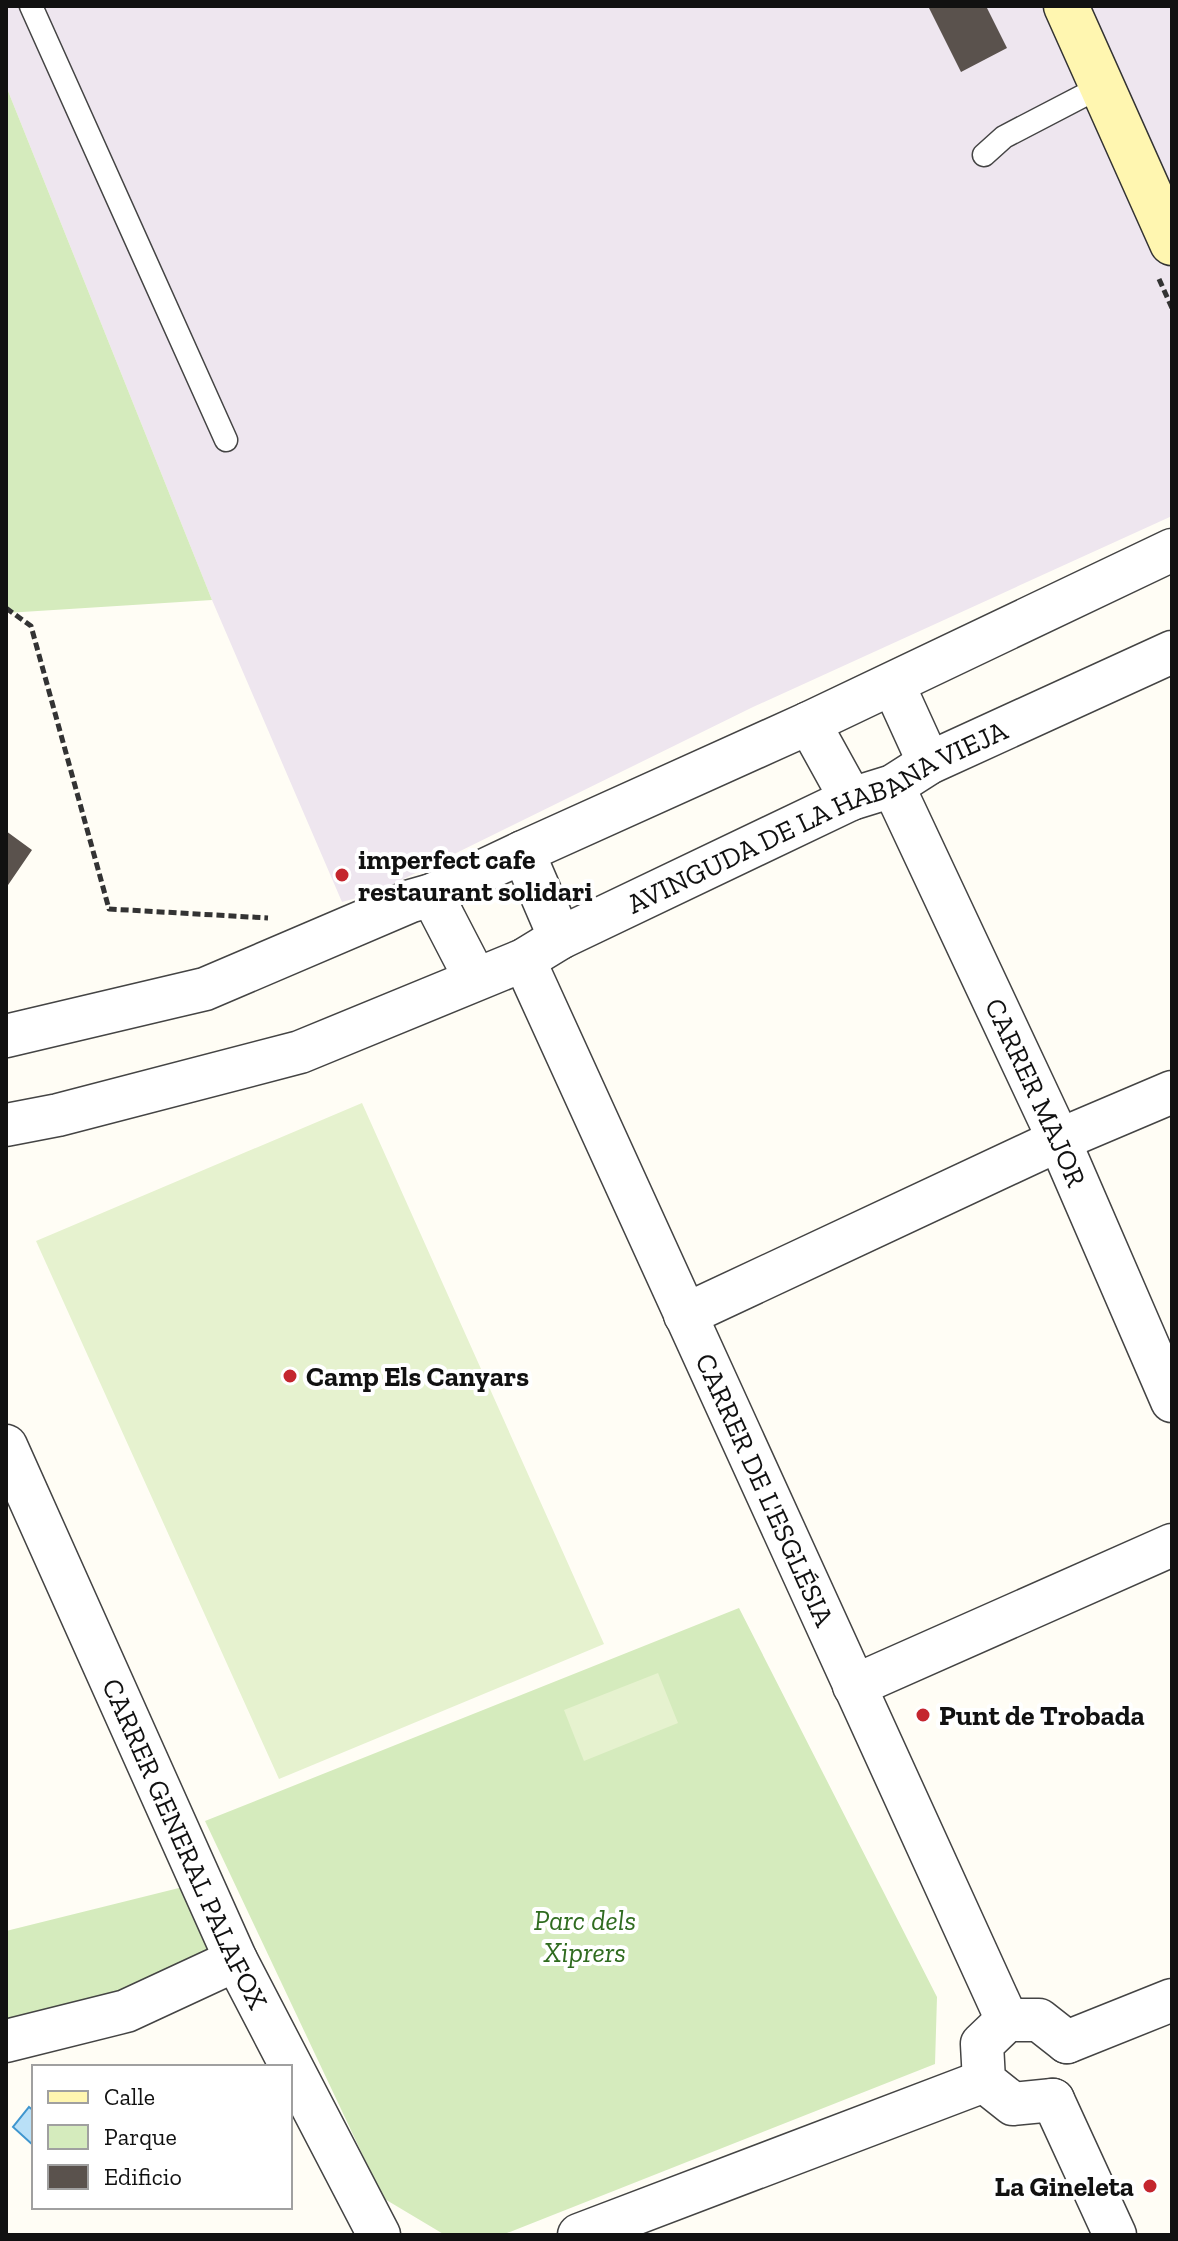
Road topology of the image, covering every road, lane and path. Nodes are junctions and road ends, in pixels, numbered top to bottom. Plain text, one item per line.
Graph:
1 (31, 6) edge
2 (1066, 6) edge
3 (1102, 86) junction
4 (984, 155) dead end
5 (1172, 243) edge
6 (226, 440) dead end
7 (1172, 550) edge
8 (6, 608) edge
9 (1172, 652) edge
10 (893, 684) junction
11 (809, 723) junction
12 (929, 763) junction
13 (893, 786) junction
14 (851, 799) junction
15 (523, 852) junction
16 (432, 895) junction
17 (269, 918) dead end
18 (560, 938) junction
19 (524, 960) junction
20 (475, 978) junction
21 (6, 1036) edge
22 (1172, 1092) edge
23 (6, 1125) edge
24 (1059, 1140) junction
25 (685, 1315) junction
26 (1172, 1401) edge
27 (6, 1446) edge
28 (1172, 1545) edge
29 (854, 1686) junction
30 (236, 1960) junction
31 (1172, 2000) edge
32 (1007, 2020) junction
33 (6, 2041) edge
34 (1067, 2042) junction
35 (291, 2065) edge
36 (292, 2068) edge
37 (984, 2081) junction
38 (1053, 2100) junction
39 (379, 2235) edge
40 (579, 2235) edge
41 (1115, 2235) edge

1 - 6 lane
2 - 3 street
3 - 4 lane
3 - 5 street
7 - 10 street
8 - 17 path
9 - 12 street, AVINGUDA DE LA HABANA VIEJA
10 - 11 street
10 - 12 street
11 - 14 street
11 - 15 street
12 - 13 street, AVINGUDA DE LA HABANA VIEJA
13 - 14 street, AVINGUDA DE LA HABANA VIEJA
13 - 24 street, CARRER MAJOR
14 - 18 street, AVINGUDA DE LA HABANA VIEJA
15 - 16 street
15 - 18 street
16 - 20 street
16 - 21 street
18 - 19 street, AVINGUDA DE LA HABANA VIEJA
19 - 20 street, AVINGUDA DE LA HABANA VIEJA
19 - 25 street, CARRER DE L'ESGLÉSIA
20 - 23 street, AVINGUDA DE LA HABANA VIEJA
22 - 24 street
24 - 25 street
24 - 26 street, CARRER MAJOR
25 - 29 street, CARRER DE L'ESGLÉSIA
27 - 30 street, CARRER GENERAL PALAFOX
28 - 29 street
29 - 32 street, CARRER DE L'ESGLÉSIA
30 - 33 street
30 - 35 street, CARRER GENERAL PALAFOX
31 - 34 street
32 - 34 street
32 - 37 street
34 - 38 street
36 - 39 street, CARRER GENERAL PALAFOX
37 - 38 street
37 - 40 street
38 - 41 street

